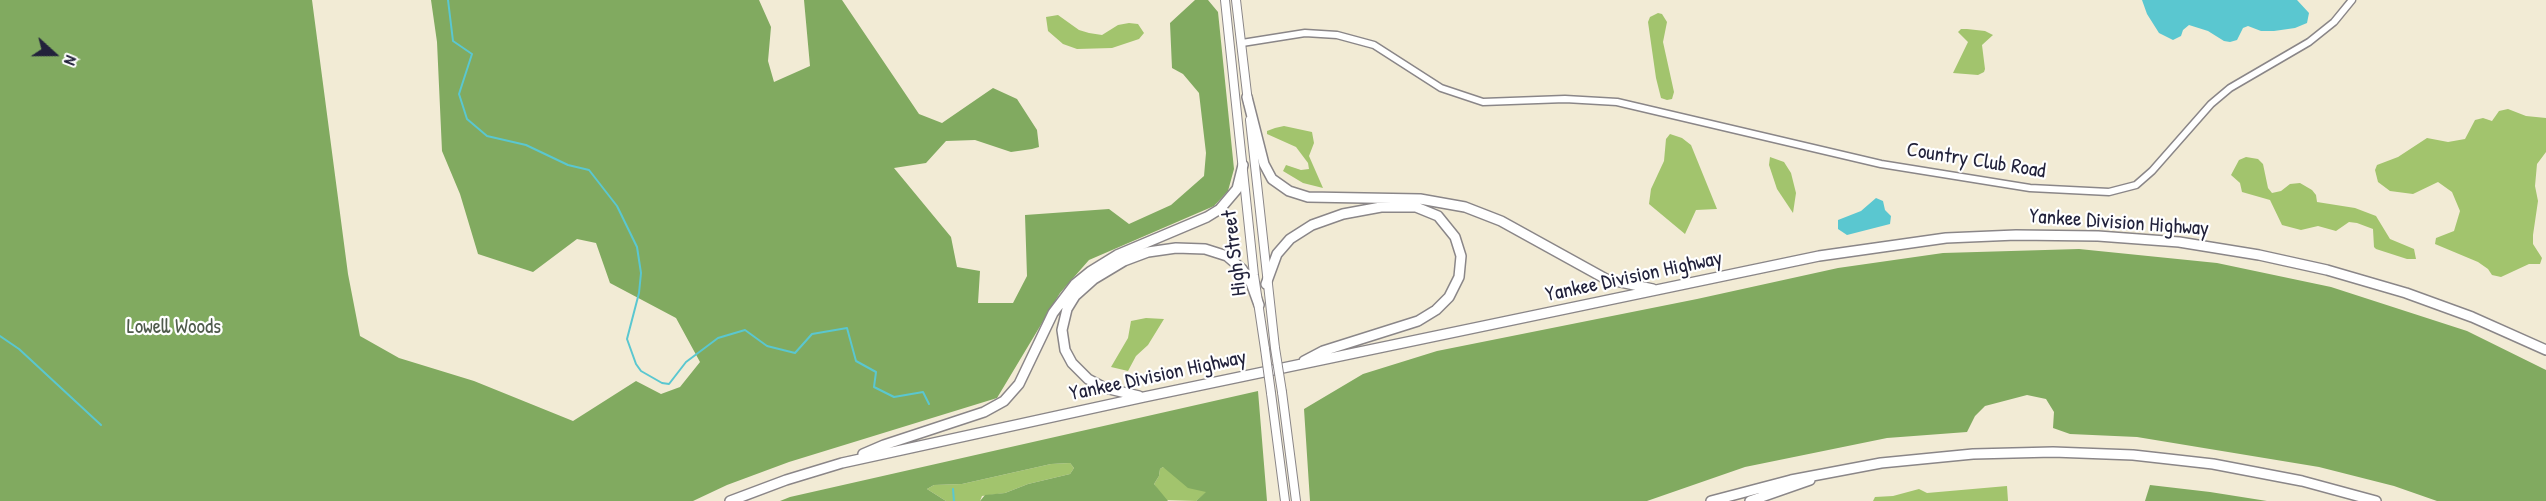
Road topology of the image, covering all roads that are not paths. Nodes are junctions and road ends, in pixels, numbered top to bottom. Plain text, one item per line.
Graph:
1 (1225, 0) edge
2 (1236, 0) edge
3 (2352, 0) edge
4 (1242, 43) junction
5 (1247, 97) junction
6 (1243, 165) junction
7 (1266, 284) junction
8 (1661, 290) junction
9 (1259, 305) junction
10 (2546, 350) edge
11 (1292, 367) junction
12 (1144, 397) junction
13 (842, 463) junction
14 (1826, 473) junction
15 (730, 501) edge
16 (1285, 501) edge
17 (1296, 501) edge
18 (1711, 501) edge
19 (1750, 501) edge
20 (2376, 501) edge

1 - 6 main road, High Street
2 - 4 main road, High Street
3 - 4 street, Country Club Road
4 - 5 main road, High Street
5 - 7 main road, High Street
5 - 8 highway
6 - 9 main road, High Street
6 - 13 highway
7 - 11 highway
7 - 17 main road, High Street, bridge
8 - 10 highway, Yankee Division Highway
8 - 11 highway, Yankee Division Highway
9 - 12 highway
9 - 16 main road, High Street, bridge
11 - 12 highway, Yankee Division Highway
12 - 13 highway, Yankee Division Highway
13 - 15 highway, Yankee Division Highway
14 - 18 highway
14 - 19 highway
14 - 20 highway

